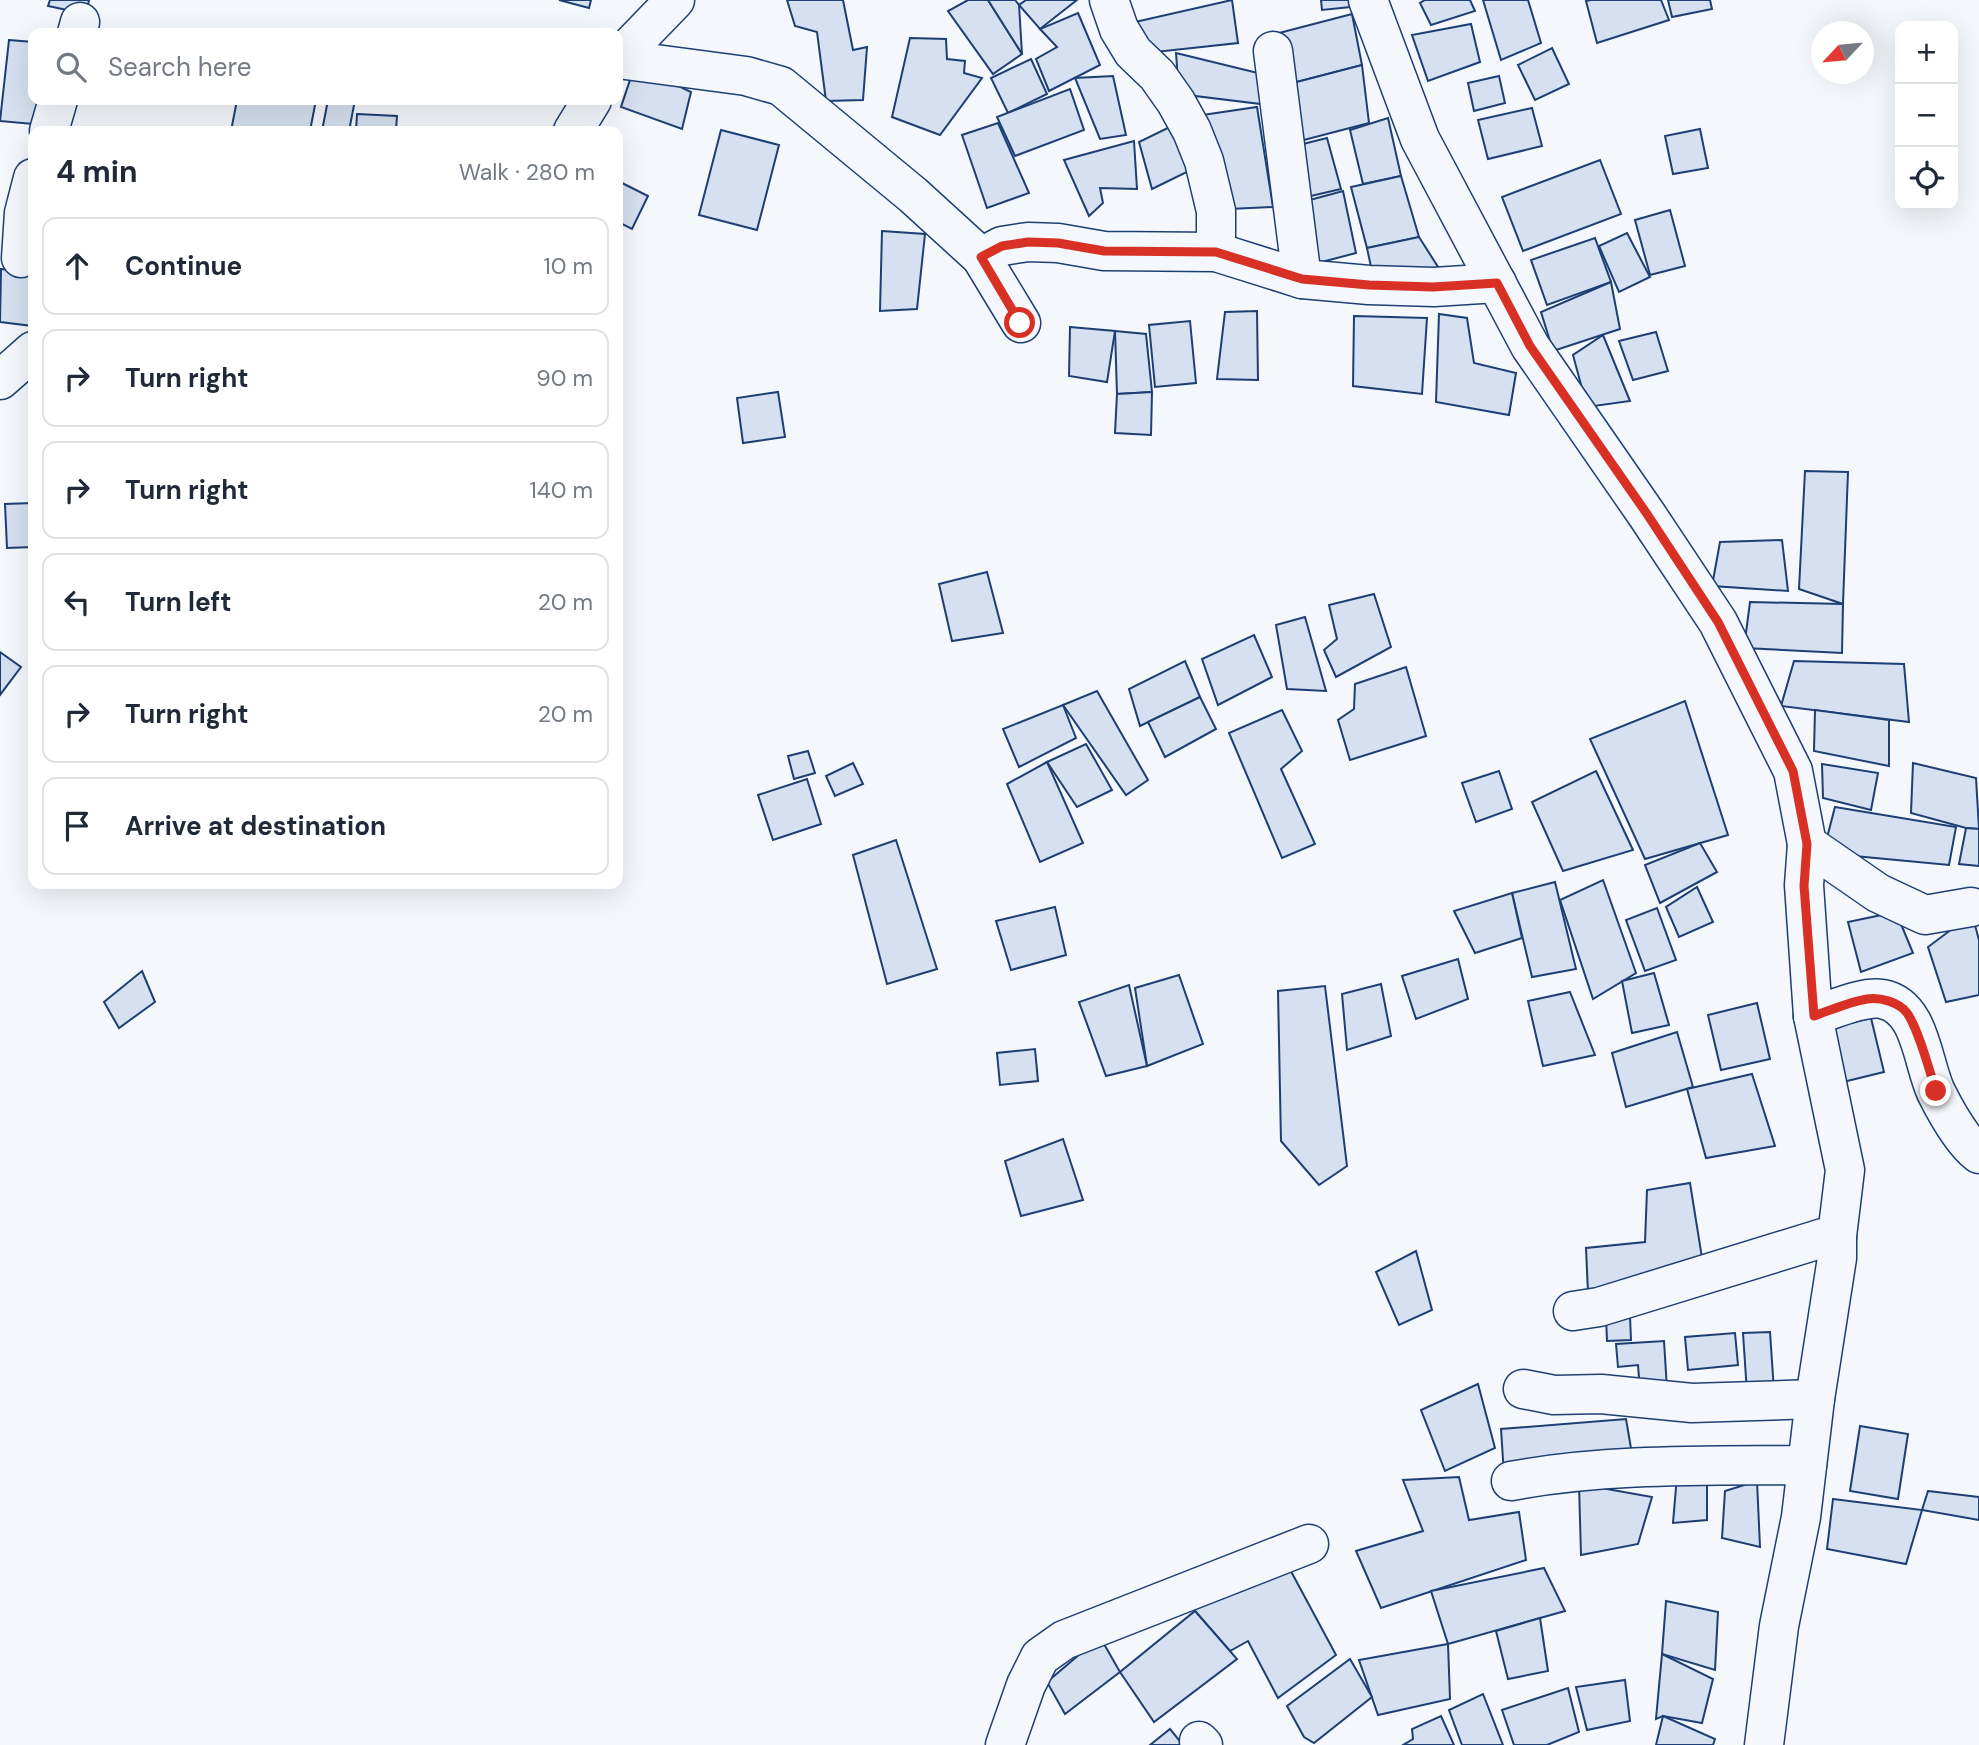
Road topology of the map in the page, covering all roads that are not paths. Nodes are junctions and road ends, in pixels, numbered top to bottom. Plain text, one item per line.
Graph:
1 (675, 0) edge
2 (1109, 0) edge
3 (1368, 0) edge
4 (1273, 51) dead end
5 (623, 54) edge
6 (623, 60) edge
7 (57, 105) edge
8 (589, 105) edge
9 (50, 126) edge
10 (576, 126) edge
11 (28, 197) edge
12 (1216, 252) junction
13 (18, 257) edge
14 (981, 257) junction
15 (1302, 279) junction
16 (1497, 283) junction
17 (1020, 323) dead end
18 (28, 355) edge
19 (0, 380) edge
20 (1807, 844) junction
21 (1971, 907) dead end
22 (1814, 1016) junction
23 (1979, 1154) edge
24 (1837, 1236) junction
25 (1573, 1311) dead end
26 (1524, 1389) dead end
27 (1815, 1399) junction
28 (1807, 1465) junction
29 (1511, 1481) dead end
30 (1309, 1544) dead end
31 (1006, 1745) edge
32 (1764, 1745) edge

1 - 5 street
2 - 12 street
3 - 16 street
4 - 15 street
6 - 14 street
7 - 9 street
8 - 10 street
11 - 13 street
12 - 14 street
12 - 15 street
14 - 17 street
15 - 16 street
16 - 20 street
18 - 19 street
20 - 21 street
20 - 22 street
22 - 23 street
22 - 24 street
24 - 25 street
24 - 27 street
26 - 27 street
27 - 28 street
28 - 29 street
28 - 32 street
30 - 31 street

